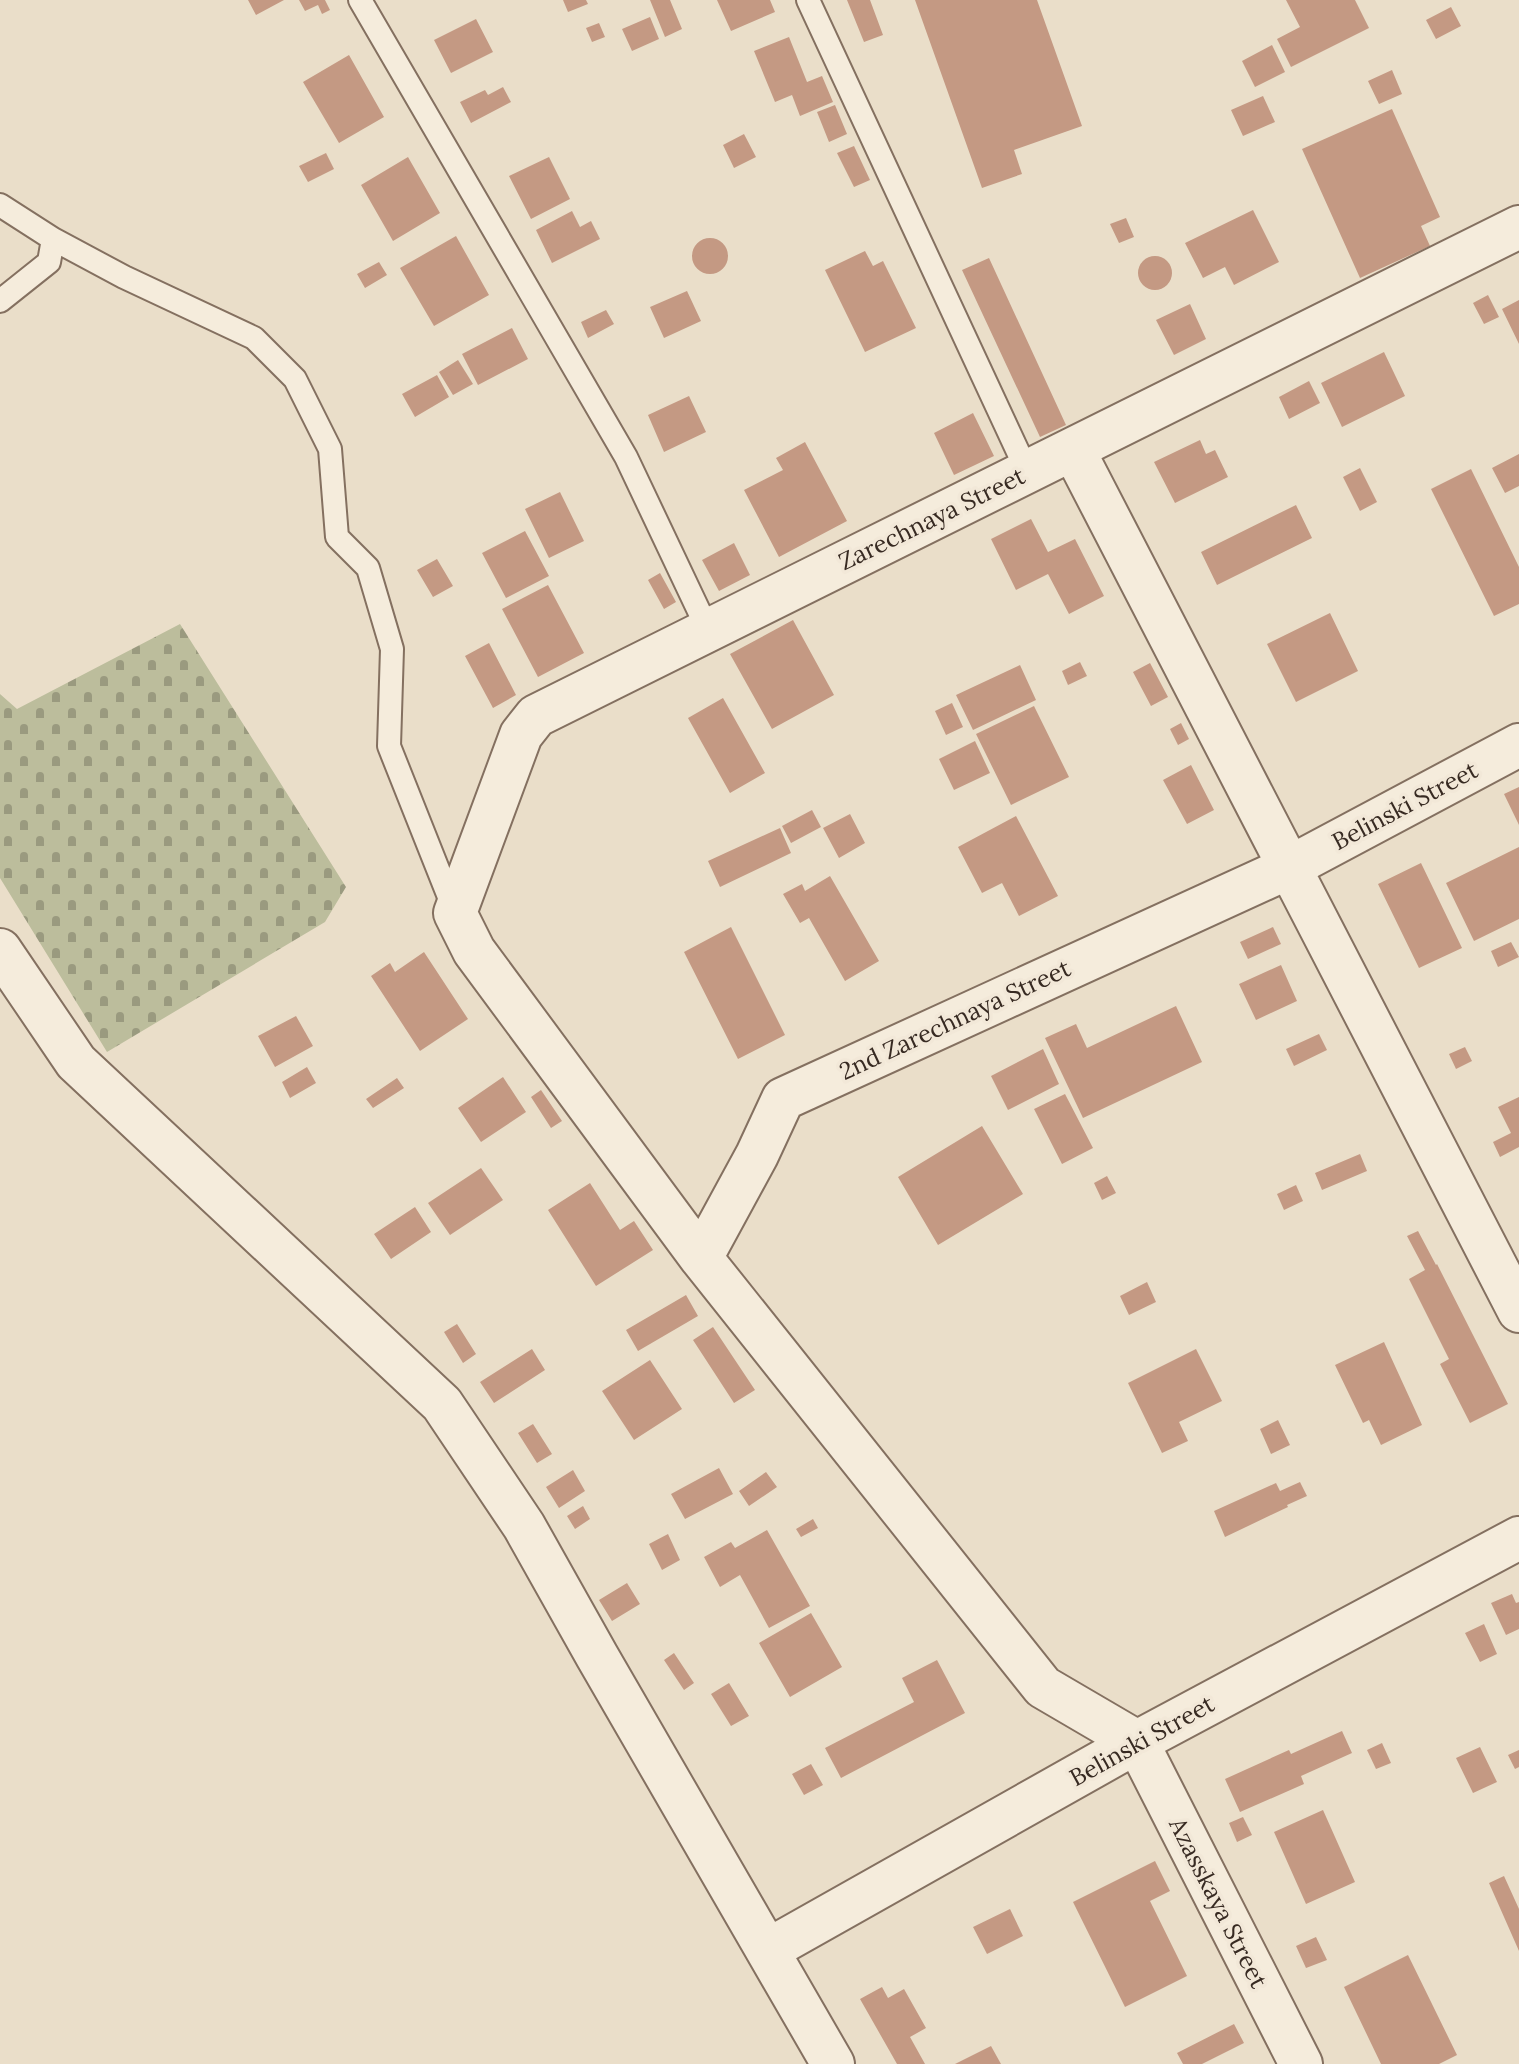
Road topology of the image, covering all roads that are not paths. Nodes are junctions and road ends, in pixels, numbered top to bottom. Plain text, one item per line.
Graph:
1 (360, 0) edge
2 (808, 0) edge
3 (0, 205) edge
4 (1519, 227) edge
5 (53, 239) junction
6 (0, 301) edge
7 (1073, 449) junction
8 (1027, 471) junction
9 (708, 630) junction
10 (1519, 745) edge
11 (1290, 867) junction
12 (455, 913) junction
13 (0, 950) edge
14 (701, 1258) junction
15 (1519, 1311) edge
16 (1519, 1538) edge
17 (1137, 1742) junction
18 (768, 1950) junction
19 (833, 2064) edge
20 (1301, 2064) edge

1 - 9 lane
2 - 8 lane
3 - 5 lane
4 - 7 street, Zarechnaya Street
5 - 6 lane
5 - 12 lane
7 - 8 street, Zarechnaya Street
7 - 11 street
8 - 9 street, Zarechnaya Street
9 - 12 street, Zarechnaya Street
10 - 11 street, Belinski Street
11 - 14 street, 2nd Zarechnaya Street
11 - 15 street
12 - 14 street
13 - 18 street
14 - 17 street
16 - 17 street, Belinski Street
17 - 18 street, Belinski Street
17 - 20 street, Azasskaya Street
18 - 19 street

